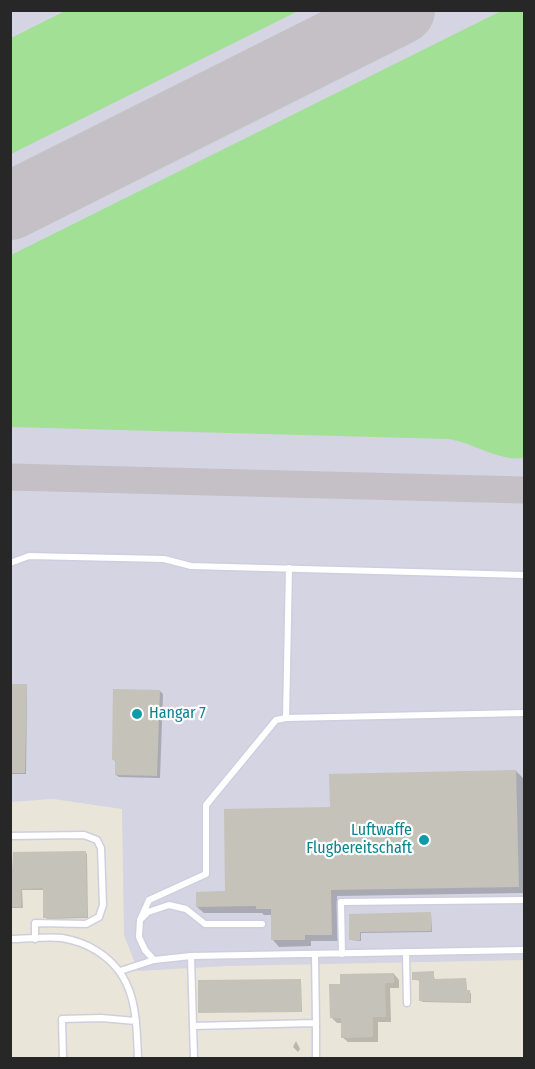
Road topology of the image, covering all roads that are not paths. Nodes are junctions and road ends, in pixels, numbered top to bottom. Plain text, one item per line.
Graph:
1 (10, 563) edge
2 (289, 568) junction
3 (525, 575) edge
4 (525, 713) edge
5 (286, 718) junction
6 (10, 836) edge
7 (525, 900) edge
8 (141, 920) junction
9 (262, 924) dead end
10 (10, 939) edge
11 (35, 939) junction
12 (525, 950) edge
13 (405, 952) junction
14 (342, 954) junction
15 (315, 955) junction
16 (191, 956) junction
17 (154, 960) junction
18 (120, 971) junction
19 (407, 1003) dead end
20 (136, 1021) junction
21 (316, 1023) junction
22 (193, 1026) junction
23 (63, 1059) edge
24 (138, 1059) edge
25 (194, 1059) edge
26 (316, 1059) edge

1 - 2 lane
2 - 3 lane
2 - 5 lane
4 - 5 lane
5 - 8 lane
6 - 11 lane
7 - 14 lane
8 - 9 lane
8 - 17 lane
10 - 11 lane
11 - 18 lane
12 - 13 lane
13 - 14 lane
13 - 19 lane
14 - 15 lane
15 - 16 lane
15 - 21 lane
16 - 17 lane
16 - 22 lane
17 - 18 lane
18 - 20 lane
20 - 23 lane
20 - 24 lane
21 - 22 lane
21 - 26 lane
22 - 25 lane

